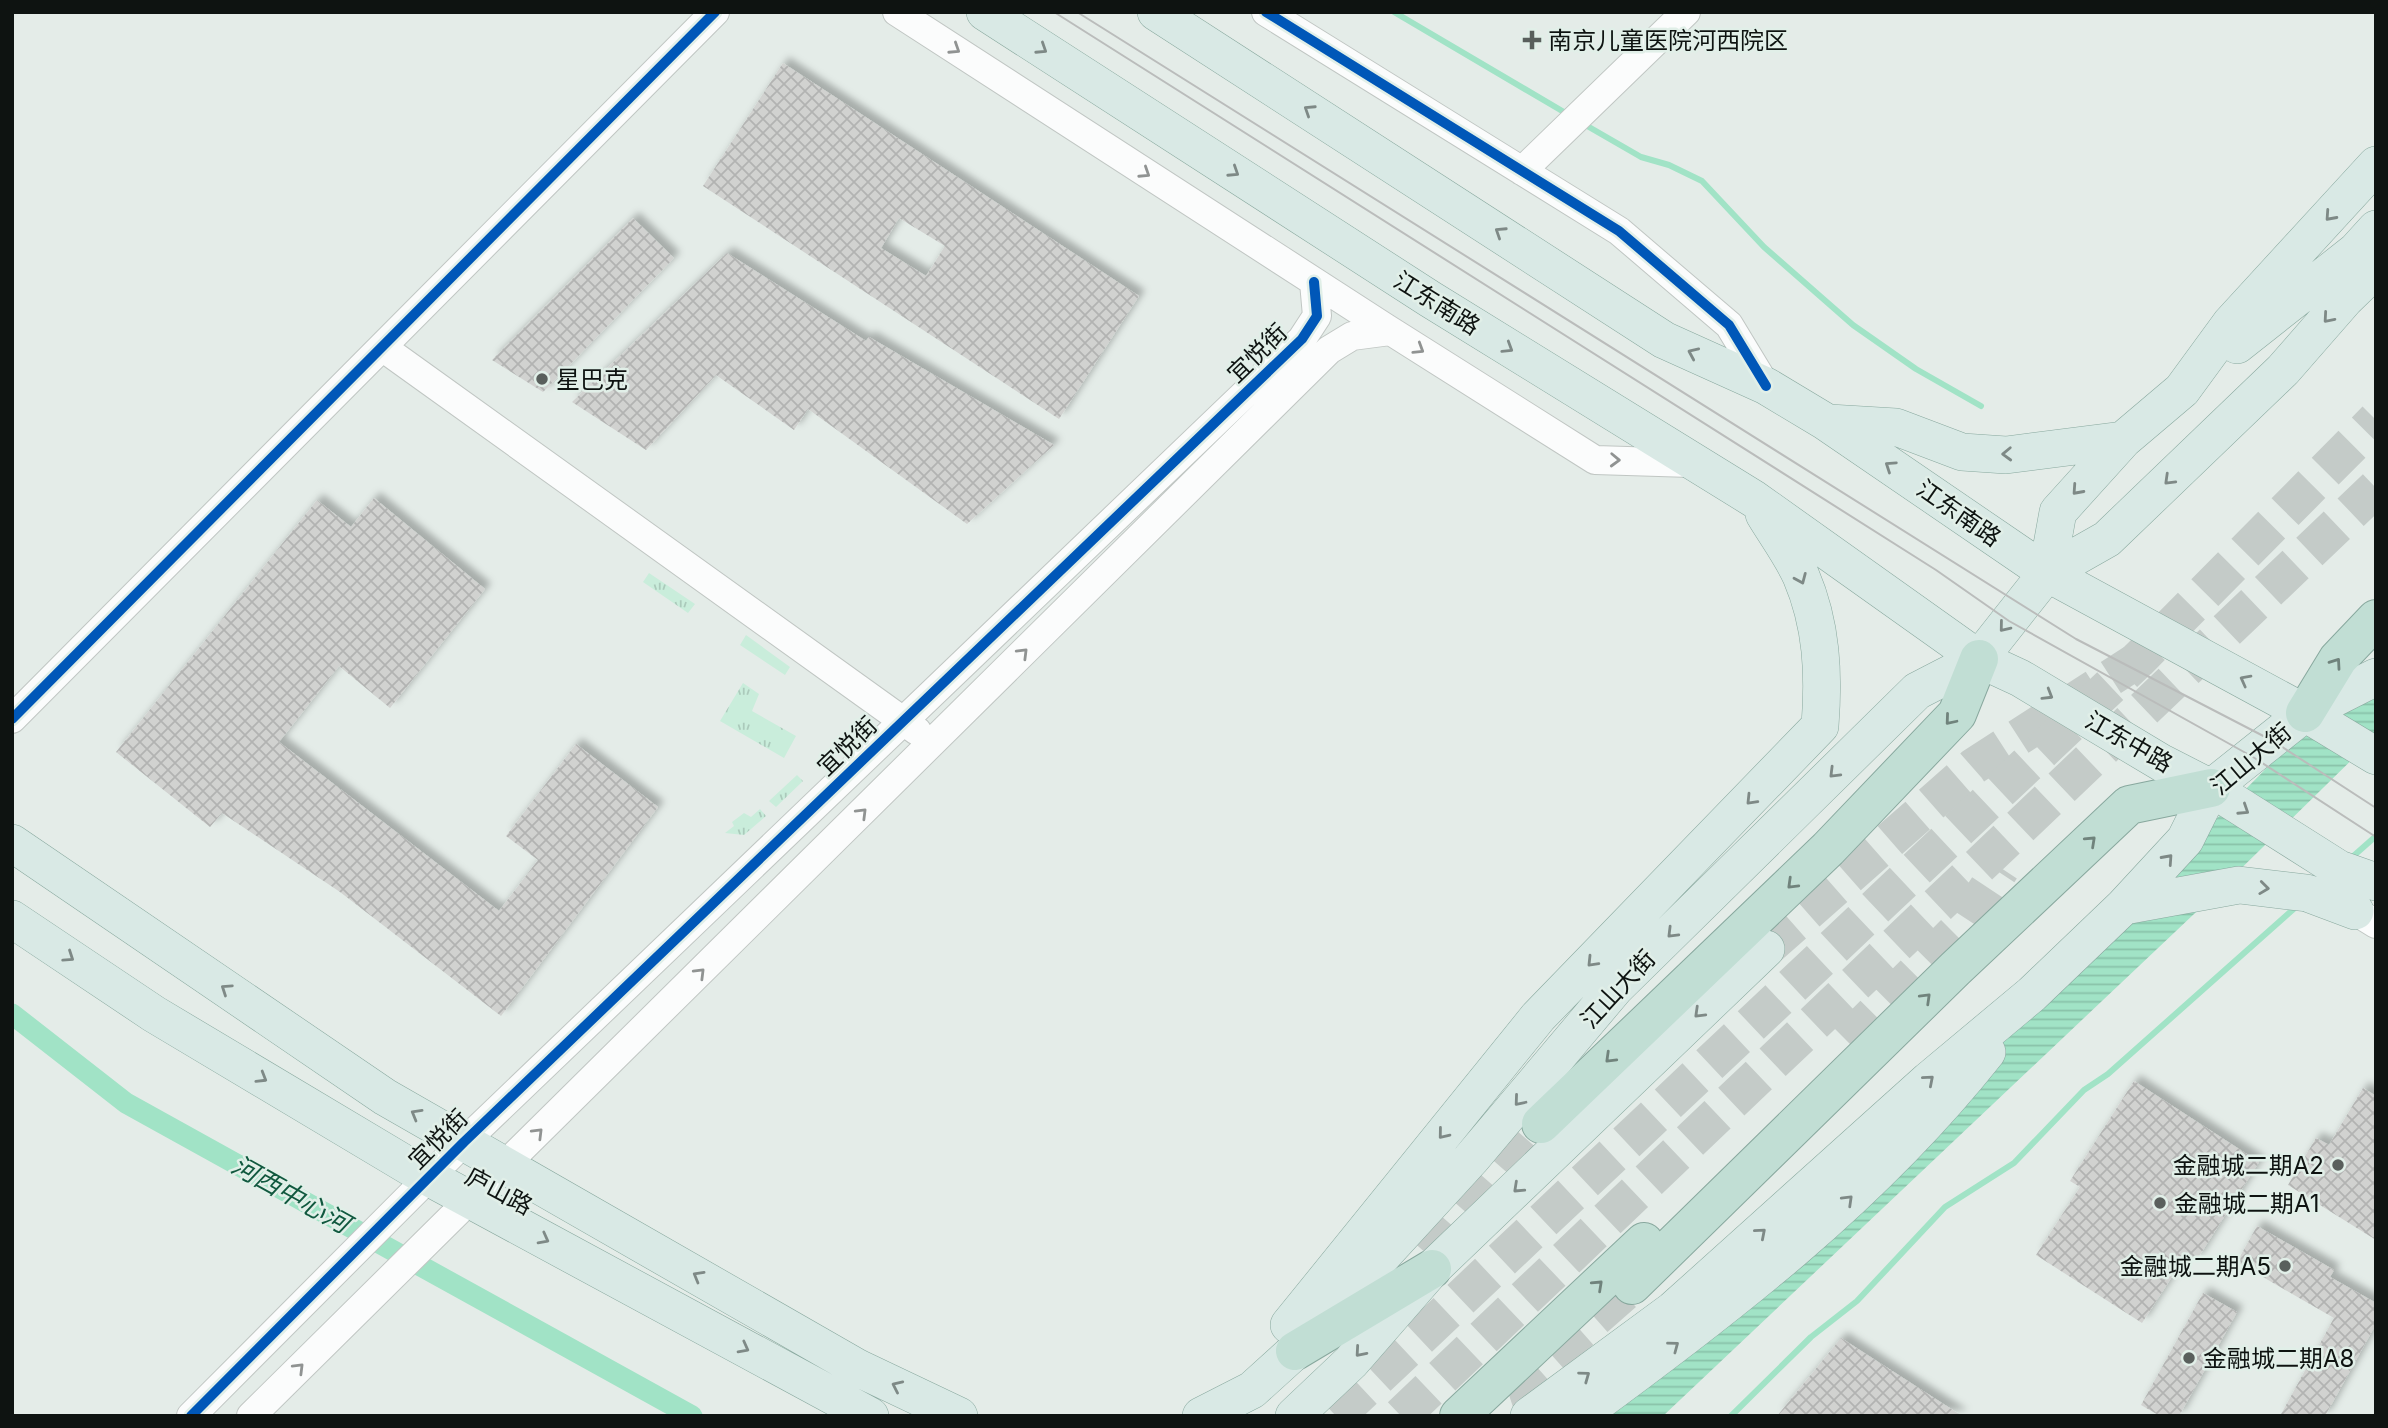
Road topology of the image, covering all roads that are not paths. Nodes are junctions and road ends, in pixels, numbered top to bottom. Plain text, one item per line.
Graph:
1 (715, 12) edge
2 (897, 12) edge
3 (985, 12) edge
4 (1156, 12) edge
5 (1266, 12) edge
6 (1686, 12) edge
7 (1531, 163) junction
8 (2376, 165) edge
9 (2376, 229) edge
10 (2376, 269) edge
11 (1314, 282) junction
12 (1390, 331) junction
13 (382, 347) junction
14 (1766, 386) junction
15 (2182, 390) junction
16 (1826, 422) junction
17 (2123, 440) junction
18 (1691, 463) junction
19 (1754, 499) junction
20 (2047, 573) junction
21 (1886, 595) joint
22 (2376, 619) edge
23 (1979, 659) junction
24 (2376, 677) edge
25 (2305, 713) junction
26 (12, 719) edge
27 (903, 721) junction
28 (933, 743) junction
29 (2376, 756) edge
30 (2211, 788) junction
31 (12, 844) edge
32 (2369, 905) edge
33 (2124, 906) junction
34 (12, 919) edge
35 (1766, 949) tunnel mouth
36 (2032, 994) junction
37 (1847, 1041) tunnel mouth
38 (1541, 1124) tunnel mouth
39 (464, 1142) junction
40 (505, 1166) junction
41 (429, 1177) junction
42 (470, 1199) junction
43 (1432, 1269) junction
44 (1632, 1285) tunnel mouth
45 (1295, 1351) junction
46 (1252, 1390) junction
47 (191, 1416) edge
48 (251, 1416) edge
49 (870, 1416) edge
50 (959, 1416) edge
51 (1201, 1416) edge
52 (1294, 1416) edge
53 (1459, 1416) edge
54 (1529, 1416) edge
55 (1579, 1416) edge

1 - 13 street
2 -> 11 street
3 -> 18 main road, 江东南路
14 -> 4 main road, 江东南路
5 - 7 street
6 - 7 street
7 - 14 street
8 -> 15 main road
9 - 15 main road
10 -> 20 main road
11 - 12 street
11 - 27 street, 宜悦街
12 -> 18 street
28 -> 12 street, 宜悦街
13 - 26 street
13 - 27 street
14 - 16 main road, 江东南路
15 - 17 main road
17 -> 16 main road
20 -> 16 main road, 江东南路
17 -> 20 main road
18 - 19 main road, 江东南路
19 - 21 main road, 江东南路
19 -> 46 main road
20 -> 23 main road, 江山大街
25 -> 20 main road, 江东南路
21 - 23 main road, 江东中路
25 -> 22 highway
23 -> 30 main road, 江东中路
23 -> 38 highway
23 -> 45 main road, 江山大街
24 - 25 main road, 江山大街
25 - 29 main road
25 - 30 main road, 江山大街
27 - 28 street
27 - 39 street, 宜悦街
40 -> 28 street, 宜悦街
30 -> 32 main road, 江东中路
33 -> 30 main road, 江山大街
44 -> 30 highway
39 -> 31 main road, 庐山路
33 -> 32 main road
33 - 36 main road, 江山大街
34 -> 41 main road, 庐山路
35 -> 43 main road
54 -> 36 main road, 江山大街
55 -> 36 main road, 江山大街
53 -> 37 highway
39 - 40 main road, 庐山路
39 - 41 street, 宜悦街
40 - 42 street, 宜悦街
50 -> 40 main road, 庐山路
41 - 42 main road, 庐山路
41 - 47 street, 宜悦街
48 -> 42 street, 宜悦街
42 -> 49 main road, 庐山路
43 - 45 highway
43 -> 52 main road
45 - 46 main road, 江山大街
46 - 51 main road, 江山大街

